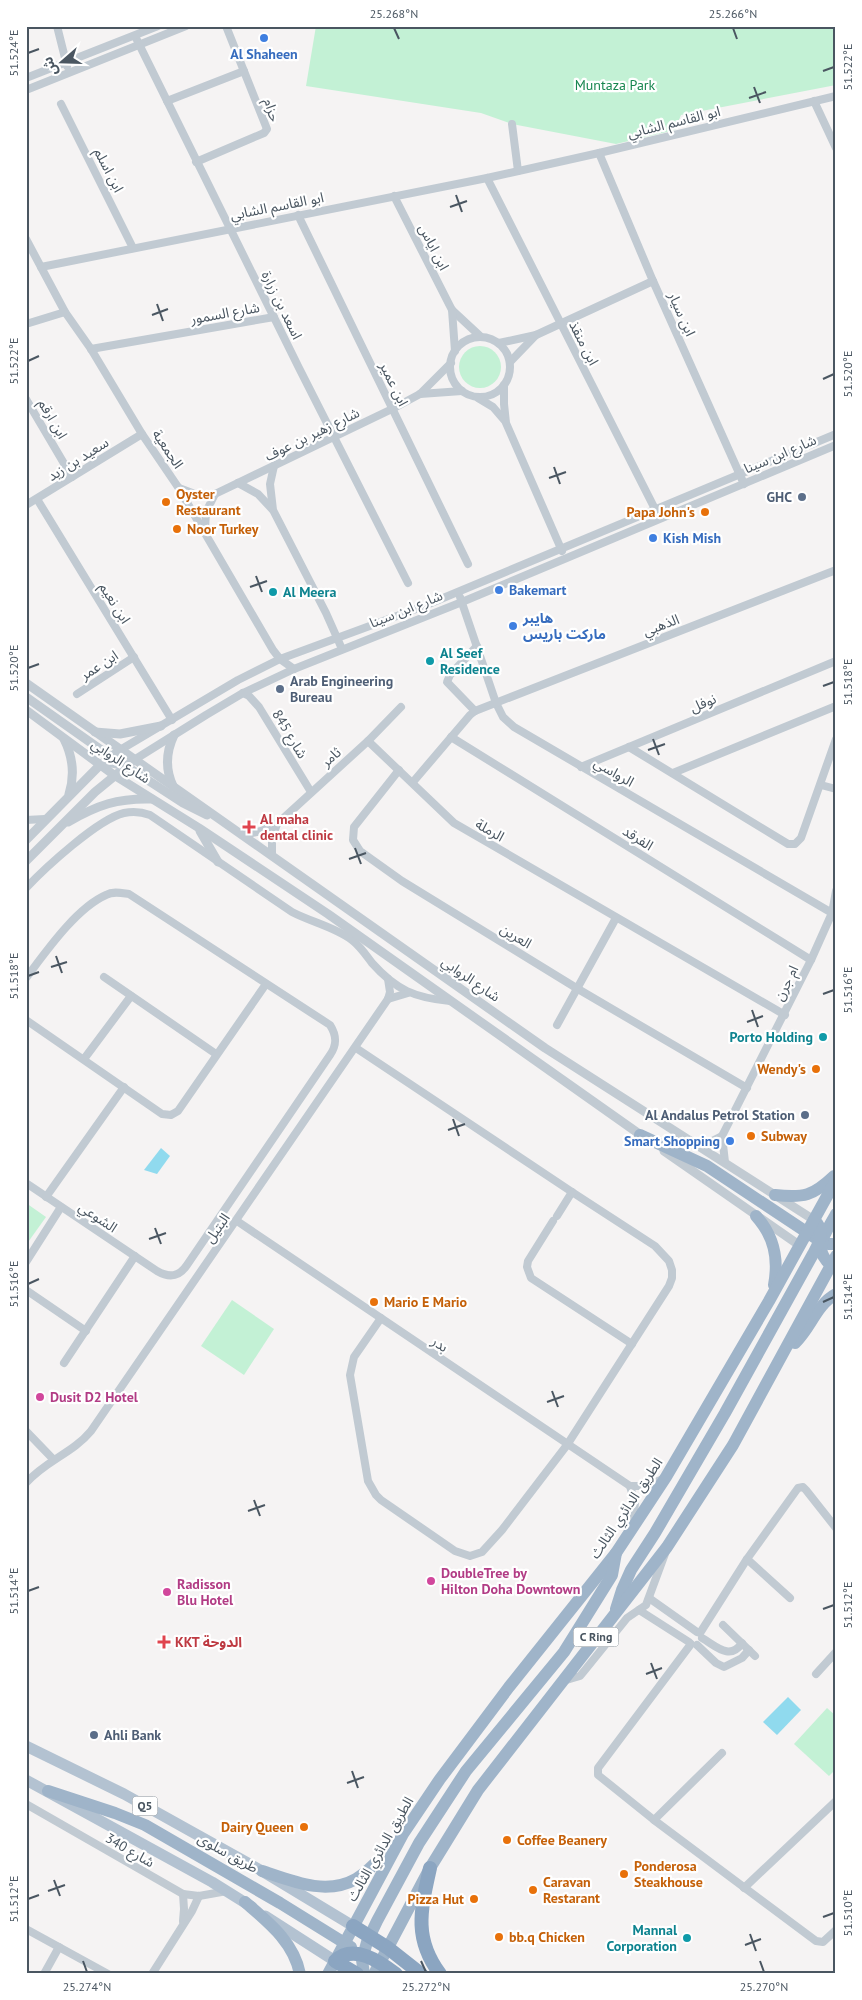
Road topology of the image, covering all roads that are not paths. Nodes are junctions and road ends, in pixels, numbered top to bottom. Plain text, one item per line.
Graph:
1 (57, 26) edge
2 (158, 26) edge
3 (226, 26) edge
4 (183, 27) edge
5 (135, 36) junction
6 (139, 45) junction
7 (66, 62) junction
8 (244, 71) junction
9 (68, 73) junction
10 (26, 78) edge
11 (26, 90) edge
12 (836, 96) edge
13 (167, 100) junction
14 (814, 101) junction
15 (61, 104) dead end
16 (512, 124) dead end
17 (836, 148) edge
18 (599, 153) junction
19 (196, 162) junction
20 (518, 171) junction
21 (487, 178) junction
22 (394, 196) junction
23 (298, 215) junction
24 (230, 228) junction
25 (26, 239) edge
26 (133, 248) junction
27 (40, 267) junction
28 (653, 281) junction
29 (452, 310) junction
30 (65, 312) junction
31 (274, 317) junction
32 (560, 323) junction
33 (26, 324) edge
34 (480, 336) junction
35 (536, 336) junction
36 (499, 343) junction
37 (91, 349) junction
38 (455, 351) junction
39 (510, 362) junction
40 (450, 363) junction
41 (504, 385) junction
42 (462, 391) junction
43 (420, 394) junction
44 (475, 396) junction
45 (26, 399) edge
46 (392, 409) junction
47 (506, 423) junction
48 (142, 434) junction
49 (836, 434) edge
50 (334, 437) junction
51 (836, 445) edge
52 (274, 466) junction
53 (739, 474) junction
54 (72, 477) junction
55 (238, 483) junction
56 (744, 484) junction
57 (178, 487) junction
58 (215, 494) junction
59 (37, 499) junction
60 (26, 506) edge
61 (274, 510) junction
62 (655, 510) junction
63 (660, 520) junction
64 (205, 532) junction
65 (561, 548) junction
66 (565, 558) junction
67 (468, 564) dead end
68 (836, 570) edge
69 (408, 583) dead end
70 (458, 590) junction
71 (462, 602) junction
72 (338, 639) junction
73 (477, 646) junction
74 (342, 649) junction
75 (134, 657) junction
76 (280, 659) junction
77 (836, 662) edge
78 (294, 669) junction
79 (26, 683) edge
80 (243, 693) junction
81 (77, 694) dead end
82 (26, 697) edge
83 (496, 702) junction
84 (836, 706) edge
85 (401, 708) dead end
86 (26, 710) edge
87 (475, 711) junction
88 (172, 720) junction
89 (162, 726) junction
90 (93, 732) junction
91 (174, 735) junction
92 (451, 737) junction
93 (64, 738) junction
94 (836, 739) edge
95 (368, 740) junction
96 (629, 747) junction
97 (120, 750) junction
98 (109, 757) junction
99 (134, 760) junction
100 (100, 765) junction
101 (126, 766) junction
102 (581, 767) junction
103 (399, 770) junction
104 (826, 770) junction
105 (673, 773) junction
106 (836, 773) edge
107 (114, 775) junction
108 (413, 782) junction
109 (821, 785) junction
110 (174, 786) junction
111 (836, 789) edge
112 (311, 792) junction
113 (68, 797) junction
114 (153, 799) junction
115 (45, 819) junction
116 (26, 820) edge
117 (224, 822) junction
118 (277, 824) junction
119 (59, 827) junction
120 (199, 828) junction
121 (243, 835) junction
122 (26, 840) edge
123 (272, 855) junction
124 (26, 862) edge
125 (218, 862) junction
126 (26, 888) edge
127 (836, 891) edge
128 (832, 913) junction
129 (616, 918) junction
130 (812, 960) junction
131 (104, 977) dead end
132 (26, 978) edge
133 (388, 979) junction
134 (266, 984) junction
135 (578, 989) junction
136 (408, 993) junction
137 (131, 996) junction
138 (388, 999) junction
139 (450, 1001) junction
140 (784, 1015) junction
141 (26, 1020) edge
142 (558, 1025) dead end
143 (356, 1048) junction
144 (216, 1054) junction
145 (84, 1059) junction
146 (124, 1087) junction
147 (747, 1088) junction
148 (640, 1135) junction
149 (722, 1136) junction
150 (698, 1144) junction
151 (725, 1162) junction
152 (836, 1175) edge
153 (836, 1180) edge
154 (26, 1183) edge
155 (572, 1192) junction
156 (775, 1195) junction
157 (46, 1197) junction
158 (61, 1207) junction
159 (836, 1214) edge
160 (756, 1216) junction
161 (814, 1220) junction
162 (237, 1221) junction
163 (807, 1232) junction
164 (821, 1242) junction
165 (836, 1244) edge
166 (800, 1245) junction
167 (836, 1251) edge
168 (135, 1256) junction
169 (833, 1260) edge
170 (26, 1262) edge
171 (26, 1290) edge
172 (836, 1294) edge
173 (769, 1300) junction
174 (381, 1318) junction
175 (86, 1331) junction
176 (632, 1344) junction
177 (784, 1353) junction
178 (64, 1363) dead end
179 (26, 1431) edge
180 (567, 1445) junction
181 (53, 1459) junction
182 (666, 1476) junction
183 (26, 1483) edge
184 (630, 1486) junction
185 (836, 1528) edge
186 (630, 1530) junction
187 (667, 1547) junction
188 (616, 1553) junction
189 (747, 1559) junction
190 (649, 1598) junction
191 (790, 1598) dead end
192 (639, 1610) junction
193 (616, 1611) junction
194 (723, 1625) dead end
195 (696, 1639) junction
196 (742, 1643) junction
197 (748, 1650) junction
198 (836, 1652) edge
199 (755, 1656) dead end
200 (816, 1674) dead end
201 (563, 1681) junction
202 (26, 1746) edge
203 (722, 1753) dead end
204 (26, 1780) edge
205 (48, 1791) junction
206 (836, 1801) edge
207 (26, 1804) edge
208 (654, 1820) junction
209 (403, 1834) junction
210 (430, 1868) junction
211 (262, 1872) junction
212 (744, 1888) junction
213 (227, 1891) junction
214 (182, 1894) junction
215 (198, 1896) junction
216 (245, 1902) junction
217 (183, 1922) junction
218 (353, 1926) junction
219 (26, 1929) edge
220 (836, 1930) edge
221 (370, 1937) junction
222 (344, 1943) junction
223 (59, 1947) junction
224 (388, 1948) junction
225 (362, 1954) junction
226 (335, 1961) junction
227 (377, 1968) edge
228 (357, 1973) edge
229 (44, 1974) edge
230 (108, 1974) edge
231 (152, 1974) edge
232 (300, 1974) edge
233 (328, 1974) edge
234 (396, 1974) edge
235 (421, 1974) edge
236 (440, 1974) edge

1 - 7 street
2 - 5 street
3 - 8 street, حزام
4 - 6 street
5 - 6 street, اسعد بن زرارة
5 - 7 street
6 - 9 street
6 - 13 street, اسعد بن زرارة
7 - 9 street
7 - 10 street
8 - 13 street
8 - 19 street, حزام
9 - 11 street
12 - 14 street, ابو القاسم الشابي
13 - 19 street, اسعد بن زرارة
14 - 17 street
14 - 18 street, ابو القاسم الشابي
15 - 26 street, ابن اسلم
16 - 20 street
18 - 20 street, ابو القاسم الشابي
18 - 28 street, ابن سيار
19 - 24 street, اسعد بن زرارة
20 - 21 street, ابو القاسم الشابي
21 - 22 street, ابو القاسم الشابي
21 - 32 street, ابن منقذ
22 - 23 street, ابو القاسم الشابي
22 - 29 street, ابن اياس
23 - 24 street, ابو القاسم الشابي
23 - 46 street, ابن عمير
24 - 26 street, ابو القاسم الشابي
24 - 31 street, اسعد بن زرارة
25 - 27 street, الجمعية
26 - 27 street, ابو القاسم الشابي
27 - 30 street, الجمعية
28 - 32 street
28 - 53 street, ابن سيار
29 - 34 street, ابن اياس
29 - 38 street, ابن اياس
30 - 33 street
30 - 37 street, الجمعية
31 - 37 street, شارع السمور
31 - 50 street, اسعد بن زرارة
32 - 35 street
32 - 62 street, ابن منقذ
34 - 36 street
34 - 38 street
35 - 36 street
35 - 39 street
36 - 39 street
37 - 48 street, الجمعية
38 - 40 street
39 - 41 street
40 - 42 street
40 - 43 street, شارع زهير بن عوف
41 - 44 street
41 - 47 street
42 - 43 street, شارع زهير بن عوف
42 - 44 street
43 - 46 street, شارع زهير بن عوف
44 - 47 street
45 - 54 street, ابن ارقم
46 - 50 street, شارع زهير بن عوف
46 - 67 street, ابن عمير
47 - 65 street
48 - 54 street, سعيد بن زيد
48 - 57 street, الجمعية
49 - 53 street, شارع ابن سينا
50 - 52 street, شارع زهير بن عوف
50 - 69 street, اسعد بن زرارة
51 - 56 street, شارع ابن سينا
52 - 55 street, شارع زهير بن عوف
52 - 61 street
53 - 56 street, ابن سيار
53 - 62 street, شارع ابن سينا
54 - 59 street, سعيد بن زيد
55 - 58 street, شارع زهير بن عوف
55 - 61 street
56 - 63 street, شارع ابن سينا
57 - 58 street, شارع زهير بن عوف
57 - 64 street, الجمعية
58 - 64 street
59 - 60 street, سعيد بن زيد
59 - 75 street, ابن نعيم
61 - 72 street
62 - 63 street, ابن منقذ
62 - 65 street, شارع ابن سينا
63 - 66 street, شارع ابن سينا
64 - 76 street, الجمعية
65 - 66 street
65 - 70 street, شارع ابن سينا
66 - 71 street, شارع ابن سينا
68 - 83 street, الذهبي
70 - 71 street, الرواسي
70 - 72 street, شارع ابن سينا
71 - 73 street, الرواسي
71 - 74 street, شارع ابن سينا
72 - 74 street
72 - 76 street, شارع ابن سينا
73 - 83 street, الرواسي
73 - 87 street
74 - 78 street, شارع ابن سينا
75 - 81 street, ابن عمر
75 - 88 street, ابن نعيم
76 - 78 street, الجمعية
76 - 88 street, شارع ابن سينا
77 - 96 street, نوفل
78 - 80 street, شارع ابن سينا
79 - 90 street, شارع الروابي
80 - 91 street, شارع ابن سينا
80 - 112 street, شارع 845
82 - 98 street
83 - 87 street
83 - 102 street, الرواسي
84 - 105 street
85 - 95 street, ثامر
86 - 93 street, شارع الروابي
87 - 92 street
88 - 89 street, شارع ابن سينا
89 - 90 street
89 - 97 street, شارع ابن سينا
90 - 97 street, شارع الروابي
91 - 99 street, شارع ابن سينا
91 - 110 street
92 - 108 street
92 - 130 street, الفرقد
93 - 100 street, شارع الروابي
93 - 113 street
94 - 104 street
95 - 103 street, الرملة
95 - 112 street, ثامر
96 - 102 street, نوفل
96 - 105 street
97 - 98 street, شارع ابن سينا
97 - 99 street, شارع الروابي
98 - 99 street
98 - 100 street, شارع ابن سينا
99 - 101 street, شارع ابن سينا
99 - 110 street, شارع الروابي
100 - 101 street
100 - 107 street, شارع الروابي
100 - 113 street, شارع ابن سينا
101 - 107 street, شارع ابن سينا
101 - 117 street
102 - 128 street, الرواسي
103 - 108 street, الرملة
103 - 135 street, العرين
104 - 106 street
104 - 109 street
105 - 109 street
107 - 114 street, شارع الروابي
107 - 119 street, شارع ابن سينا
108 - 129 street, الرملة
109 - 111 street
110 - 117 street, شارع الروابي
112 - 118 street, ثامر
113 - 115 street, شارع ابن سينا
114 - 119 street
114 - 120 street, شارع الروابي
115 - 116 street
115 - 122 street, شارع ابن سينا
117 - 121 street, شارع الروابي
118 - 121 street, ثامر
118 - 123 street
119 - 124 street, شارع ابن سينا
120 - 125 street
120 - 139 street, شارع الروابي
121 - 123 street, شارع الروابي
123 - 150 street, شارع الروابي
125 - 126 street
125 - 133 street
127 - 128 street, ام جرن
128 - 130 street, ام جرن
129 - 135 street
129 - 140 street, الرملة
130 - 140 street, ام جرن
131 - 137 street
132 - 134 street
133 - 136 street
133 - 138 street
134 - 144 street
134 - 168 street, الشوعي
135 - 142 street
135 - 147 street, العرين
136 - 138 street
136 - 139 street
137 - 144 street
137 - 145 street
138 - 143 street, البتيل
139 - 148 street, شارع الروابي
140 - 147 street, ام جرن
141 - 145 street
143 - 155 street
143 - 162 street, البتيل
144 - 146 street
145 - 146 street
146 - 157 street
147 - 149 street, ام جرن
148 - 160 street, شارع الروابي
148 - 163 highway
149 - 150 street
149 - 151 street
150 - 151 street, شارع الروابي
151 - 156 street, شارع الروابي
152 - 156 highway
153 - 161 highway, الطريق الدائري الثالث / C Ring
154 - 157 street, الشوعي
155 - 176 street
155 - 176 street
156 - 161 street, شارع الروابي
157 - 158 street, الشوعي
158 - 168 street, الشوعي
158 - 170 street
159 - 164 highway
160 - 166 street, شارع الروابي
160 - 173 highway
161 - 163 highway, الطريق الدائري الثالث / C Ring
161 - 164 highway
162 - 174 street, بدر
162 - 181 street, البتيل
163 - 164 highway
163 - 166 highway, الطريق الدائري الثالث / C Ring
164 - 165 highway
164 - 166 highway
164 - 167 highway
164 - 169 highway
164 - 193 highway
166 - 173 highway, الطريق الدائري الثالث / C Ring
168 - 175 street
169 - 177 highway, C Ring
171 - 175 street
172 - 177 highway
173 - 182 highway, الطريق الدائري الثالث / C Ring
174 - 180 street, بدر
174 - 180 street
175 - 178 street
176 - 180 street
177 - 187 highway, C Ring
179 - 181 street
180 - 184 street, بدر
181 - 183 street, البتيل
182 - 184 street
182 - 186 highway, الطريق الدائري الثالث / C Ring
184 - 186 street
185 - 189 street
186 - 188 highway, الطريق الدائري الثالث / C Ring
187 - 190 street
187 - 193 highway, C Ring
188 - 209 highway, الطريق الدائري الثالث / C Ring
188 - 221 highway
189 - 191 street
189 - 195 street
190 - 192 street
190 - 195 street
192 - 195 street
192 - 201 street
193 - 201 highway, C Ring
194 - 196 street
195 - 196 street
195 - 197 street
195 - 208 street
196 - 197 street
197 - 199 street
198 - 200 street
201 - 210 highway, C Ring
202 - 211 main road, طريق سلوى / Q5
203 - 208 street
204 - 205 main road, Q5
205 - 213 main road, Q5
205 - 222 highway
206 - 212 street
207 - 214 street, شارع 340
208 - 212 street
209 - 211 highway
209 - 218 highway, الطريق الدائري الثالث / C Ring
210 - 224 highway, C Ring
210 - 236 highway
211 - 218 main road, طريق سلوى / Q5
212 - 220 street
213 - 215 street, شارع 340
213 - 216 main road, Q5
214 - 215 street, شارع 340
214 - 217 street
215 - 217 street
216 - 226 main road, Q5
216 - 232 highway
217 - 231 street
218 - 221 highway, طريق سلوى / Q5
218 - 222 highway, الطريق الدائري الثالث / C Ring
218 - 225 highway
219 - 223 street
221 - 224 highway, طريق سلوى / Q5
221 - 225 highway
222 - 225 highway
222 - 226 highway, الطريق الدائري الثالث / C Ring
223 - 229 street
223 - 230 street
224 - 225 highway
224 - 227 highway, C Ring
224 - 235 highway, طريق سلوى / Q5
225 - 226 highway
225 - 227 highway
225 - 228 highway
226 - 228 highway, Q5
226 - 233 highway, الطريق الدائري الثالث
227 - 234 highway

